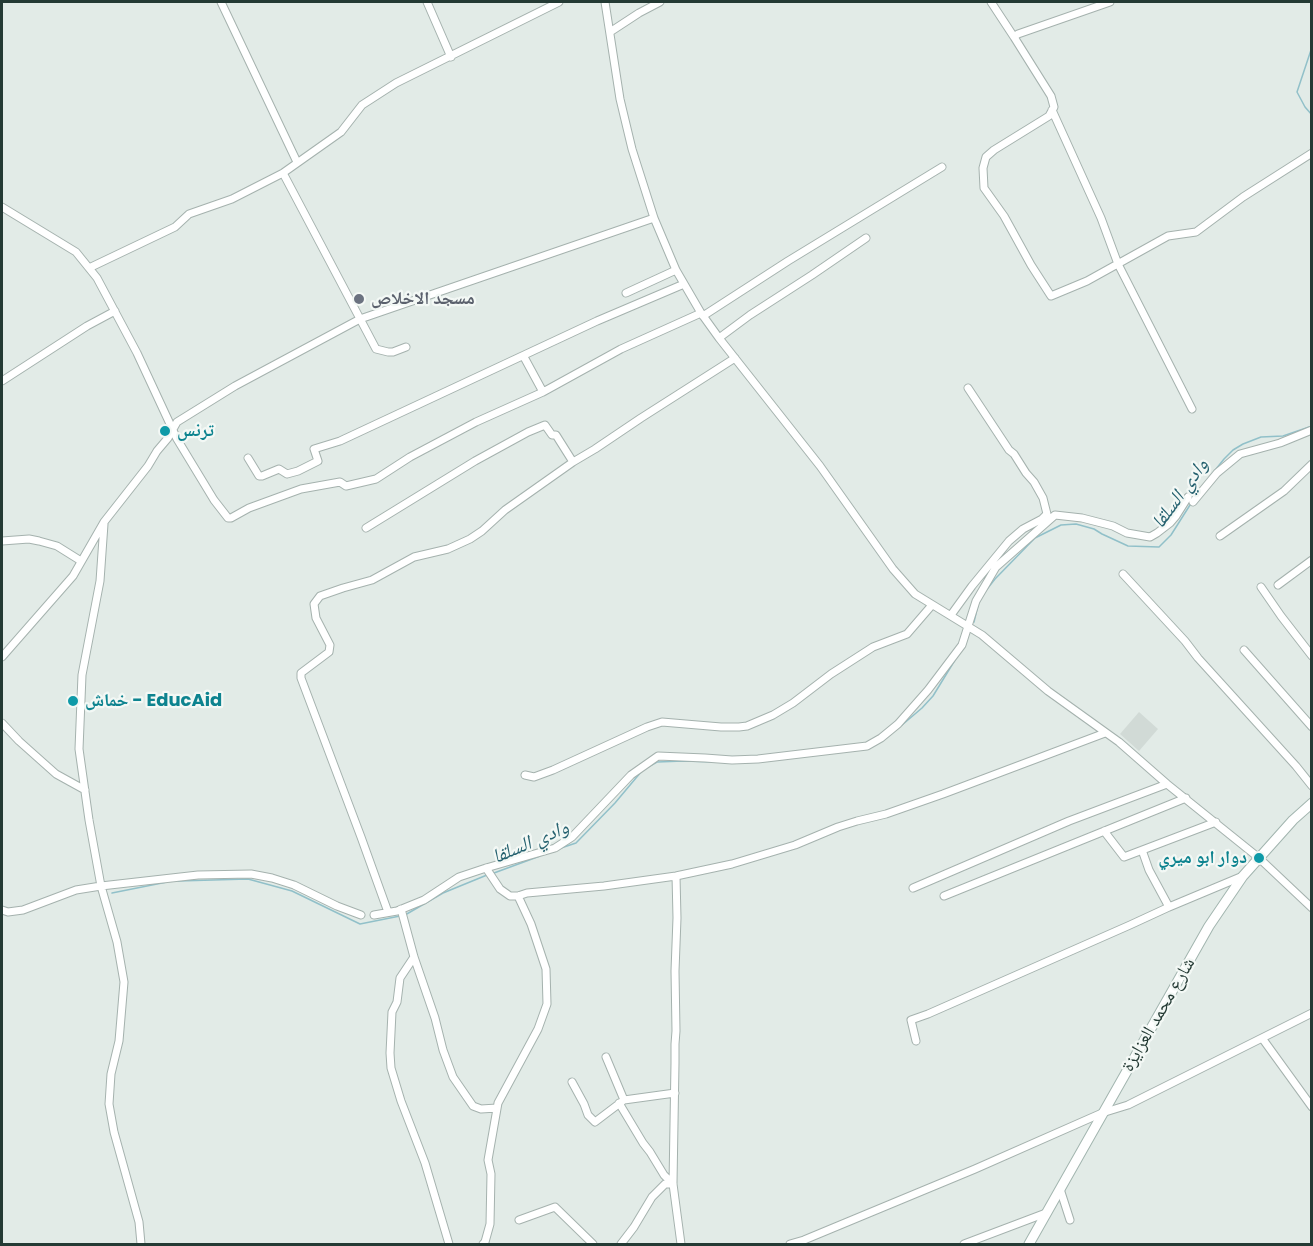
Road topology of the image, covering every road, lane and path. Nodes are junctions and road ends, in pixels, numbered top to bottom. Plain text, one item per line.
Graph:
1 (221, 2) edge
2 (427, 2) edge
3 (559, 2) edge
4 (605, 2) edge
5 (660, 2) edge
6 (991, 2) edge
7 (1110, 2) edge
8 (610, 32) junction
9 (1014, 37) junction
10 (451, 57) junction
11 (1052, 110) junction
12 (1311, 153) edge
13 (297, 162) junction
14 (942, 167) dead end
15 (283, 173) junction
16 (2, 207) edge
17 (654, 218) junction
18 (866, 238) dead end
19 (1118, 264) junction
20 (89, 268) junction
21 (676, 270) junction
22 (684, 284) junction
23 (626, 293) dead end
24 (115, 311) junction
25 (702, 315) junction
26 (360, 319) junction
27 (719, 338) junction
28 (406, 347) dead end
29 (524, 357) junction
30 (735, 358) junction
31 (2, 381) edge
32 (969, 388) dead end
33 (543, 392) junction
34 (1192, 409) dead end
35 (172, 429) junction
36 (1311, 430) edge
37 (248, 458) dead end
38 (573, 462) junction
39 (1311, 464) edge
40 (104, 522) junction
41 (366, 528) dead end
42 (1221, 536) dead end
43 (2, 541) edge
44 (1311, 560) edge
45 (81, 561) junction
46 (1123, 574) dead end
47 (1278, 585) dead end
48 (1261, 587) dead end
49 (932, 605) junction
50 (951, 615) junction
51 (969, 627) junction
52 (1244, 650) dead end
53 (1311, 656) edge
54 (2, 657) edge
55 (2, 723) edge
56 (1311, 727) edge
57 (1105, 733) junction
58 (525, 775) dead end
59 (1167, 784) junction
60 (1311, 786) edge
61 (84, 790) junction
62 (1186, 798) junction
63 (1311, 803) edge
64 (1216, 822) junction
65 (1104, 831) junction
66 (1142, 850) junction
67 (1259, 858) junction
68 (486, 868) junction
69 (676, 876) junction
70 (1243, 876) junction
71 (101, 886) junction
72 (913, 888) dead end
73 (518, 896) junction
74 (944, 896) dead end
75 (1168, 907) junction
76 (1311, 908) edge
77 (401, 909) junction
78 (2, 910) edge
79 (388, 912) junction
80 (361, 915) dead end
81 (374, 915) dead end
82 (414, 957) junction
83 (1311, 1013) edge
84 (1262, 1038) junction
85 (916, 1041) dead end
86 (606, 1057) dead end
87 (572, 1082) dead end
88 (675, 1093) junction
89 (622, 1101) junction
90 (1311, 1107) edge
91 (497, 1108) junction
92 (1102, 1113) junction
93 (673, 1184) junction
94 (1060, 1189) junction
95 (1046, 1213) junction
96 (519, 1220) dead end
97 (1070, 1220) dead end
98 (141, 1245) edge
99 (449, 1245) edge
100 (483, 1245) edge
101 (593, 1245) edge
102 (621, 1245) edge
103 (681, 1245) edge
104 (790, 1245) edge
105 (964, 1245) edge
106 (1029, 1245) edge

1 - 13 street
2 - 10 street
3 - 10 street
4 - 8 street
5 - 8 street
6 - 9 street
7 - 9 street
8 - 17 street
9 - 11 street
10 - 13 street
11 - 19 street
11 - 19 street
12 - 19 street
13 - 15 street
14 - 25 street
15 - 20 street
15 - 26 street
16 - 20 street
17 - 21 street
17 - 26 street
18 - 27 street
19 - 34 street
20 - 24 street
21 - 22 street
21 - 23 street
22 - 25 street
22 - 29 street
24 - 31 street
24 - 35 street
25 - 27 street
25 - 33 street
26 - 28 street
26 - 35 street
27 - 30 street
29 - 33 street
29 - 37 street
30 - 38 street
30 - 49 street
32 - 50 street
33 - 35 street
35 - 40 street
36 - 51 street
38 - 41 street
38 - 79 street
39 - 42 street
40 - 45 street
40 - 61 street
43 - 45 street
44 - 47 street
45 - 54 street
46 - 60 street
48 - 53 street
49 - 50 street
49 - 58 street
50 - 51 street
51 - 57 street
51 - 68 street
52 - 56 street
55 - 61 street
57 - 59 street
57 - 69 street
59 - 62 street
59 - 72 street
61 - 71 street
62 - 64 street
62 - 65 street
63 - 67 main road, شارع محمد العزايزة
64 - 66 street
64 - 67 street
65 - 66 street
65 - 74 street
66 - 75 street
67 - 70 main road, شارع محمد العزايزة
67 - 76 street
68 - 73 street
68 - 77 street
69 - 73 street
69 - 88 street
70 - 75 street
70 - 92 main road, شارع محمد العزايزة
71 - 78 street
71 - 80 street
71 - 98 street
73 - 91 street
75 - 85 street
77 - 79 street
77 - 82 street
79 - 81 street
82 - 91 street
82 - 99 street
83 - 84 street
84 - 90 street
84 - 92 street
86 - 89 street
87 - 89 street
88 - 89 street
88 - 93 street
89 - 93 street
91 - 100 street
92 - 94 main road, شارع محمد العزايزة
92 - 104 street
93 - 102 street
93 - 103 street
94 - 95 main road, شارع محمد العزايزة
94 - 97 street
95 - 105 street
95 - 106 main road, شارع محمد العزايزة
96 - 101 street

